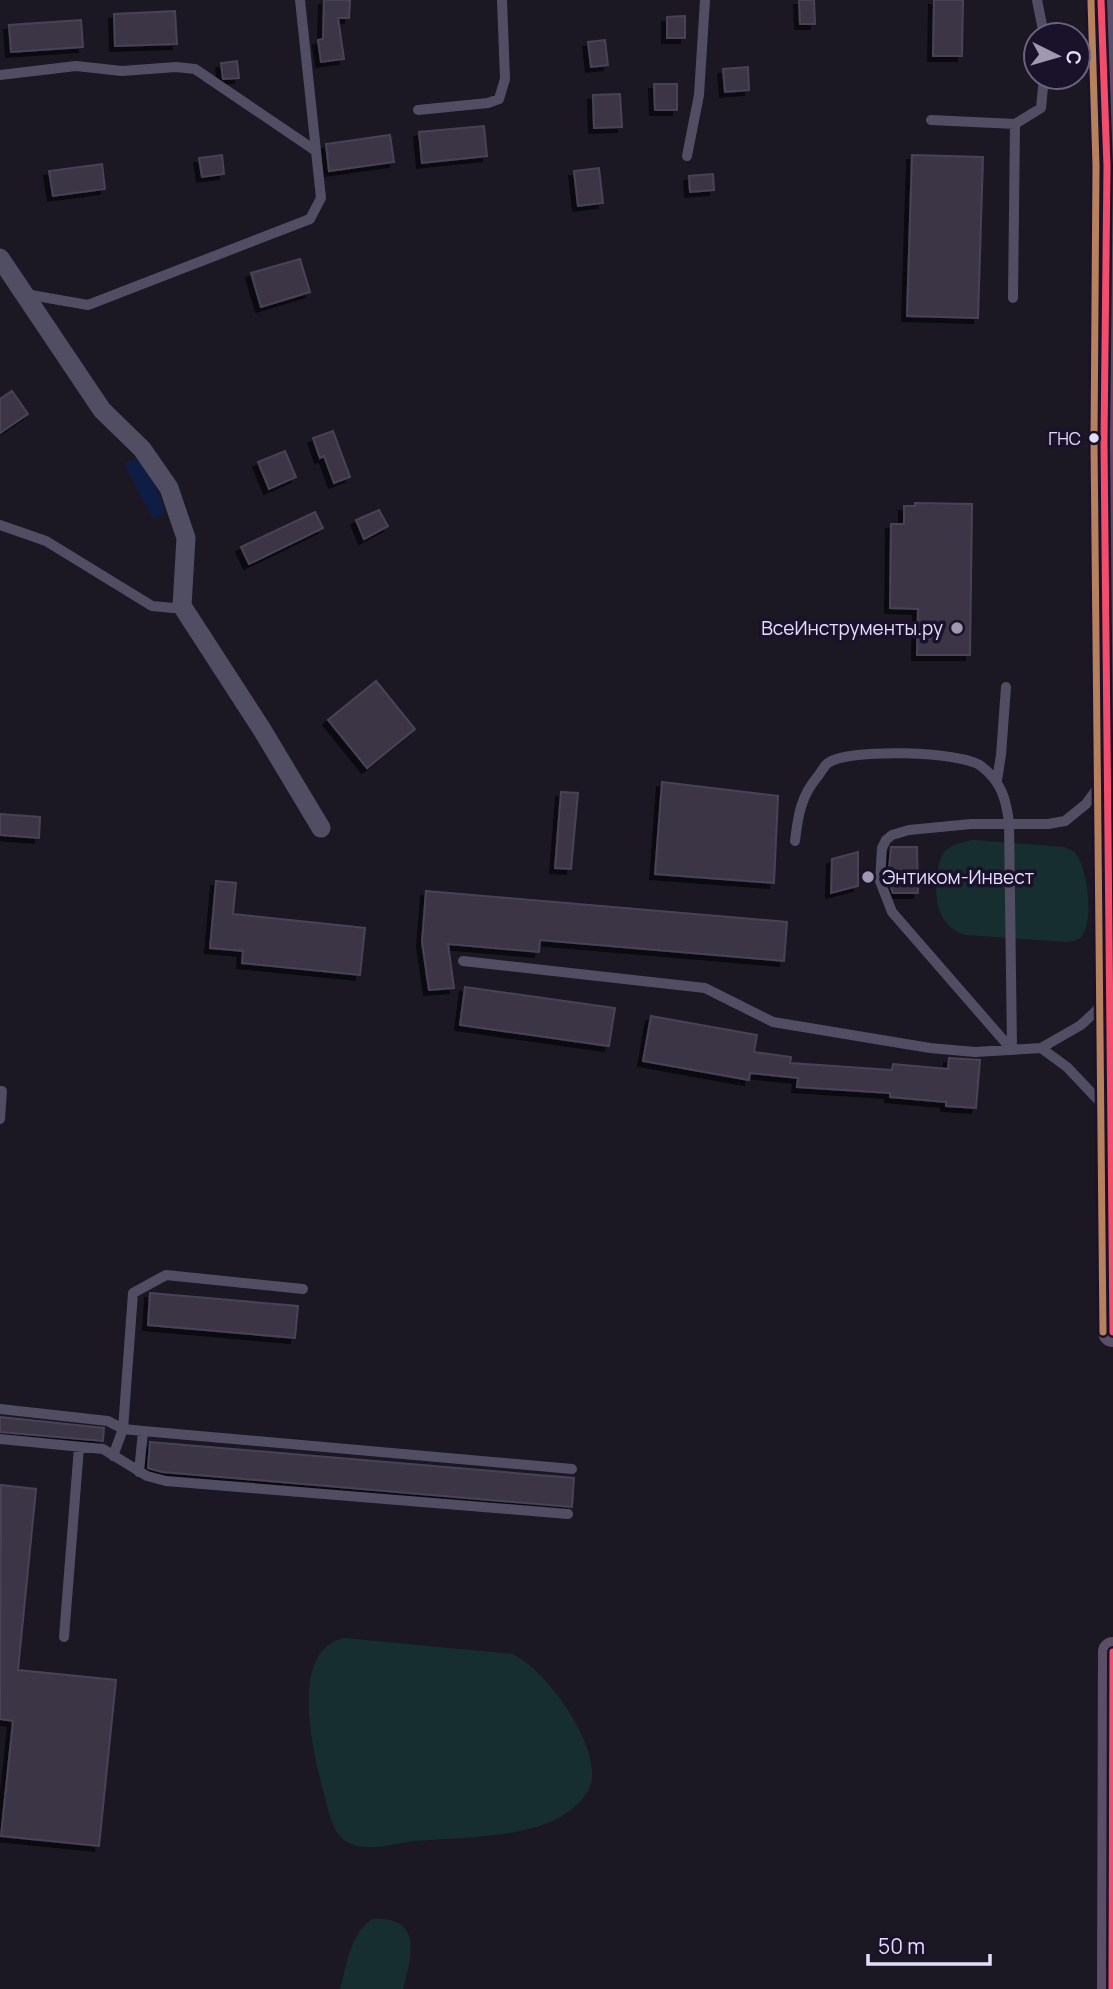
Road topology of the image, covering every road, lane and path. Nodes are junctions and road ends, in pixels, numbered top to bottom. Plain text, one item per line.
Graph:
1 (300, 0) edge
2 (502, 0) edge
3 (705, 0) edge
4 (1037, 0) edge
5 (1101, 0) edge
6 (1041, 21) edge
7 (0, 75) edge
8 (1043, 91) edge
9 (418, 110) dead end
10 (931, 120) dead end
11 (1016, 124) junction
12 (316, 151) junction
13 (687, 156) dead end
14 (0, 258) edge
15 (23, 294) junction
16 (1013, 298) dead end
17 (0, 525) edge
18 (182, 606) junction
19 (1006, 687) dead end
20 (1107, 774) junction
21 (997, 780) junction
22 (1009, 822) junction
23 (321, 828) dead end
24 (796, 841) dead end
25 (463, 961) dead end
26 (1109, 988) junction
27 (1041, 1048) junction
28 (1012, 1050) junction
29 (0, 1091) edge
30 (1111, 1116) junction
31 (0, 1119) edge
32 (303, 1289) dead end
33 (1113, 1332) edge
34 (0, 1409) edge
35 (124, 1429) junction
36 (143, 1431) junction
37 (0, 1439) edge
38 (79, 1447) junction
39 (113, 1456) junction
40 (572, 1469) dead end
41 (139, 1472) junction
42 (568, 1514) dead end
43 (64, 1637) dead end
44 (1113, 1652) edge
45 (1112, 1989) edge

1 - 12 lane
2 - 9 lane
3 - 13 lane
4 - 6 lane
5 - 20 main road
7 - 12 lane
8 - 11 lane
10 - 11 lane
11 - 16 lane
12 - 15 lane
14 - 15 street
15 - 18 street
17 - 18 lane
18 - 23 street
19 - 21 lane
20 - 22 lane
20 - 26 main road
21 - 22 lane
21 - 24 lane
22 - 28 lane
22 - 28 lane
25 - 28 lane
26 - 27 lane
26 - 30 main road
27 - 28 lane
27 - 30 lane
29 - 31 lane
30 - 33 main road
32 - 35 lane
34 - 35 lane
35 - 36 lane
35 - 39 lane
36 - 40 lane
36 - 41 lane
37 - 38 lane
38 - 39 lane
38 - 43 lane
39 - 41 lane
41 - 42 lane
44 - 45 main road

